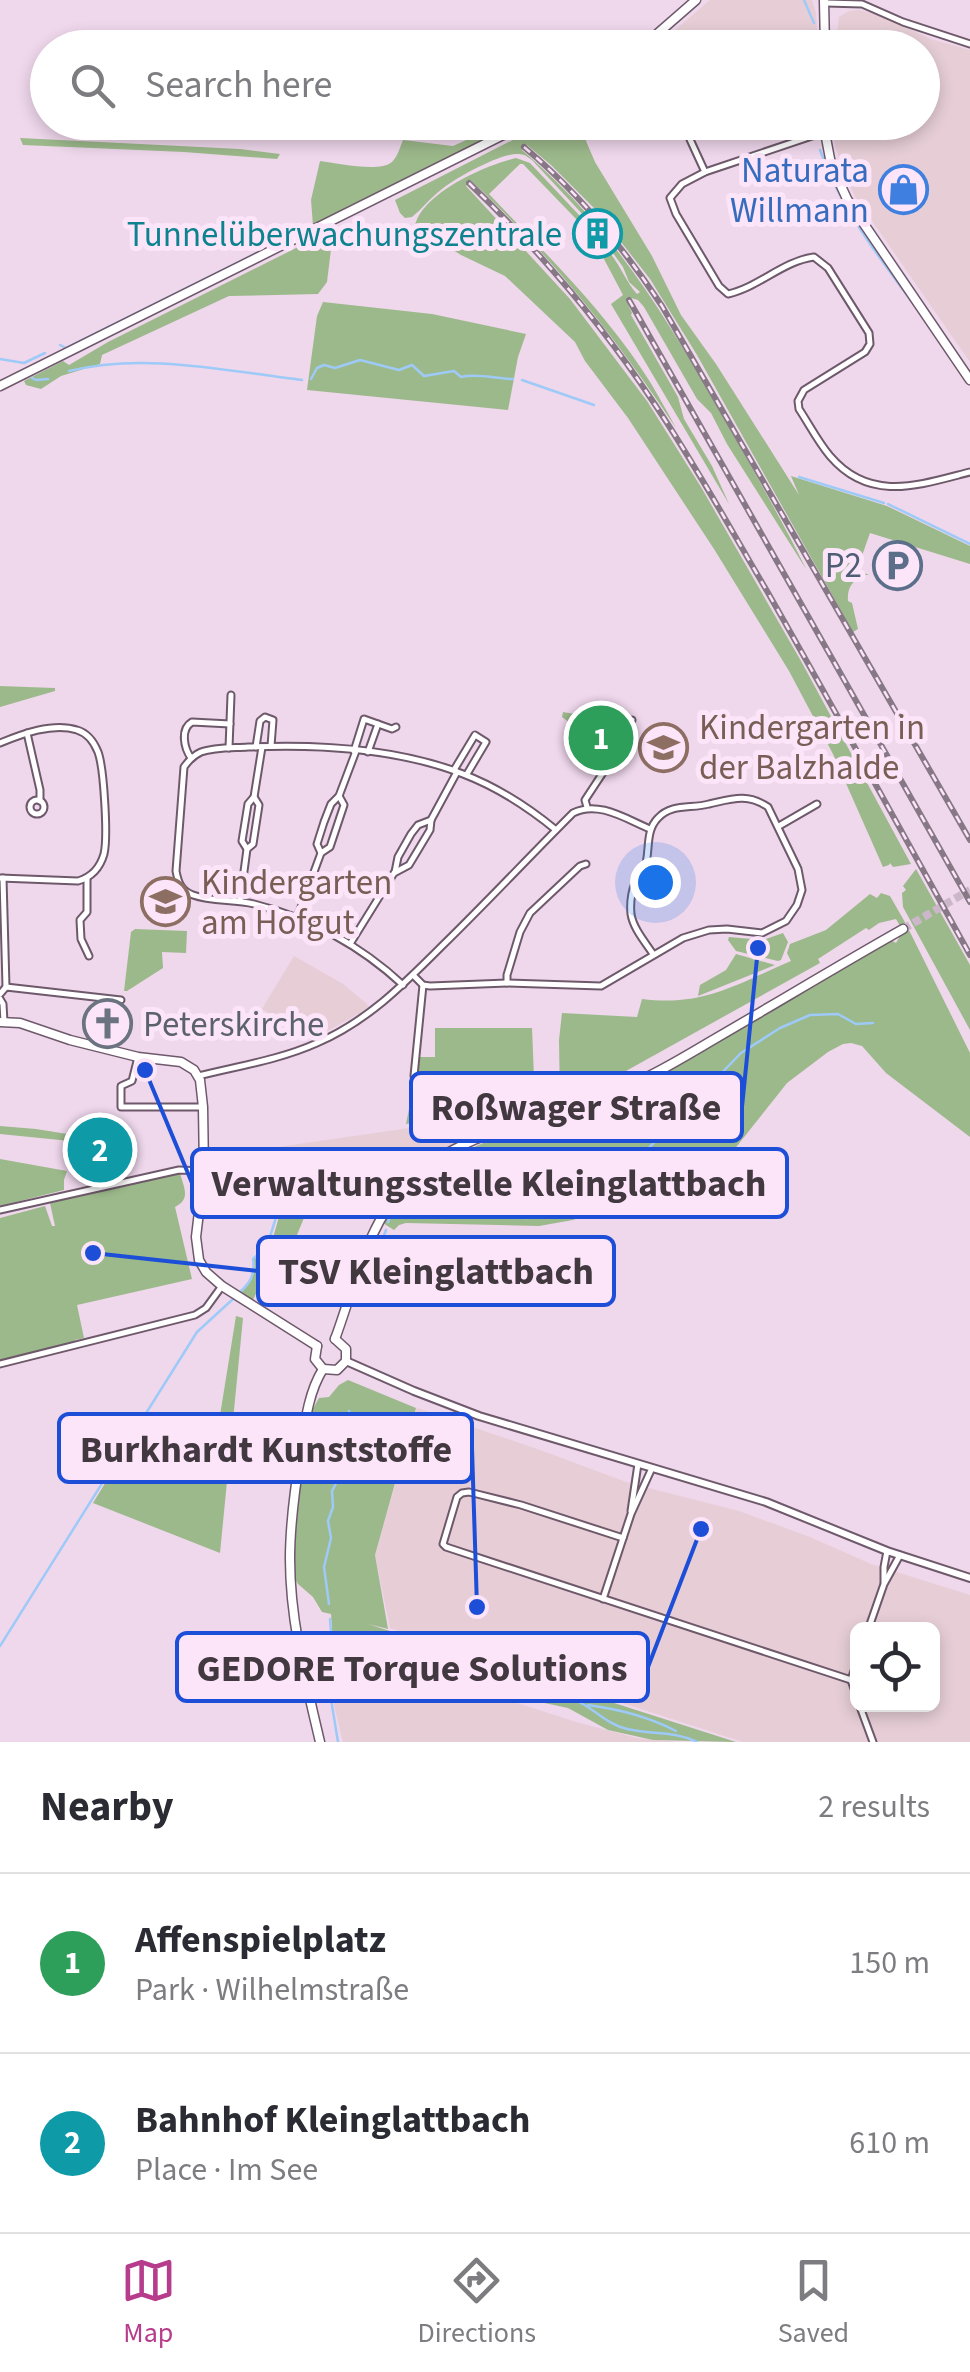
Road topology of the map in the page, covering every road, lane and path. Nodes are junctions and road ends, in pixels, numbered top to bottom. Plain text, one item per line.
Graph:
1 (696, 0) edge
2 (878, 0) edge
3 (825, 1) edge
4 (874, 8) junction
5 (662, 30) edge
6 (825, 30) edge
7 (927, 30) edge
8 (940, 34) edge
9 (970, 44) edge
10 (493, 140) edge
11 (690, 140) edge
12 (789, 140) edge
13 (826, 140) edge
14 (705, 172) junction
15 (970, 380) edge
16 (0, 386) edge
17 (970, 472) edge
18 (232, 696) dead end
19 (632, 720) dead end
20 (230, 724) junction
21 (378, 724) junction
22 (396, 728) dead end
23 (26, 733) junction
24 (0, 743) edge
25 (259, 747) junction
26 (271, 747) junction
27 (230, 748) junction
28 (355, 751) junction
29 (368, 752) junction
30 (191, 758) junction
31 (456, 771) junction
32 (466, 775) junction
33 (340, 796) junction
34 (254, 798) junction
35 (40, 801) dead end
36 (817, 804) dead end
37 (587, 807) junction
38 (430, 820) junction
39 (779, 826) junction
40 (651, 829) junction
41 (556, 830) junction
42 (247, 849) junction
43 (320, 853) junction
44 (586, 864) dead end
45 (394, 873) junction
46 (2, 878) edge
47 (87, 878) junction
48 (240, 901) junction
49 (2, 912) edge
50 (297, 918) junction
51 (903, 929) tunnel mouth
52 (350, 944) junction
53 (653, 954) junction
54 (89, 956) dead end
55 (413, 975) junction
56 (507, 983) junction
57 (403, 985) junction
58 (423, 985) junction
59 (6, 987) junction
60 (0, 997) edge
61 (121, 1000) dead end
62 (2, 1022) edge
63 (138, 1058) junction
64 (198, 1076) junction
65 (414, 1076) dead end
66 (203, 1108) junction
67 (204, 1171) junction
68 (0, 1210) edge
69 (222, 1286) junction
70 (335, 1339) junction
71 (317, 1346) junction
72 (346, 1360) junction
73 (0, 1364) edge
74 (323, 1369) junction
75 (638, 1464) junction
76 (652, 1468) junction
77 (631, 1514) junction
78 (623, 1538) junction
79 (887, 1550) junction
80 (900, 1555) junction
81 (970, 1578) edge
82 (884, 1584) junction
83 (603, 1599) junction
84 (871, 1622) edge
85 (850, 1680) edge
86 (862, 1712) edge
87 (320, 1742) edge
88 (872, 1742) edge

1 - 5 main road
2 - 4 street
3 - 4 street
3 - 6 main road
4 - 7 street
8 - 9 street
10 - 16 main road
11 - 14 street
12 - 14 street
13 - 15 main road
14 - 17 street
18 - 20 street
19 - 37 street
20 - 27 street
20 - 30 street
21 - 22 street
21 - 28 street
21 - 29 street
23 - 24 street
23 - 35 street
23 - 47 street
25 - 26 street
25 - 26 street
25 - 27 street
25 - 34 street
26 - 28 street
27 - 30 street
28 - 29 street
28 - 33 street
29 - 31 street
30 - 48 street
31 - 32 street
31 - 32 street
31 - 38 street
32 - 41 street
33 - 43 street
33 - 43 street
34 - 42 street
34 - 42 street
36 - 39 street
37 - 40 street
37 - 41 street
38 - 45 street
38 - 45 street
39 - 40 street
39 - 53 street
40 - 53 street
41 - 55 street
42 - 48 street
43 - 50 street
44 - 56 street
45 - 52 street
46 - 47 street
46 - 49 street
47 - 54 street
48 - 50 street
49 - 59 street
50 - 52 street
51 - 70 main road
52 - 57 street
53 - 56 street
55 - 57 street
55 - 58 street
56 - 58 street
57 - 64 street
58 - 65 street
59 - 60 street
59 - 61 street
60 - 62 street
62 - 63 main road
63 - 64 main road
63 - 66 street
64 - 66 main road
66 - 67 main road
67 - 68 street
67 - 69 main road
69 - 71 main road
69 - 73 street
70 - 71 main road
70 - 72 main road
71 - 74 main road
72 - 74 main road
72 - 75 street
74 - 87 main road
75 - 76 street
75 - 77 street
76 - 77 street
76 - 79 street
77 - 78 street
78 - 83 street
78 - 83 street
79 - 80 street
79 - 82 street
80 - 81 street
80 - 82 street
82 - 84 street
83 - 85 street
86 - 88 street

